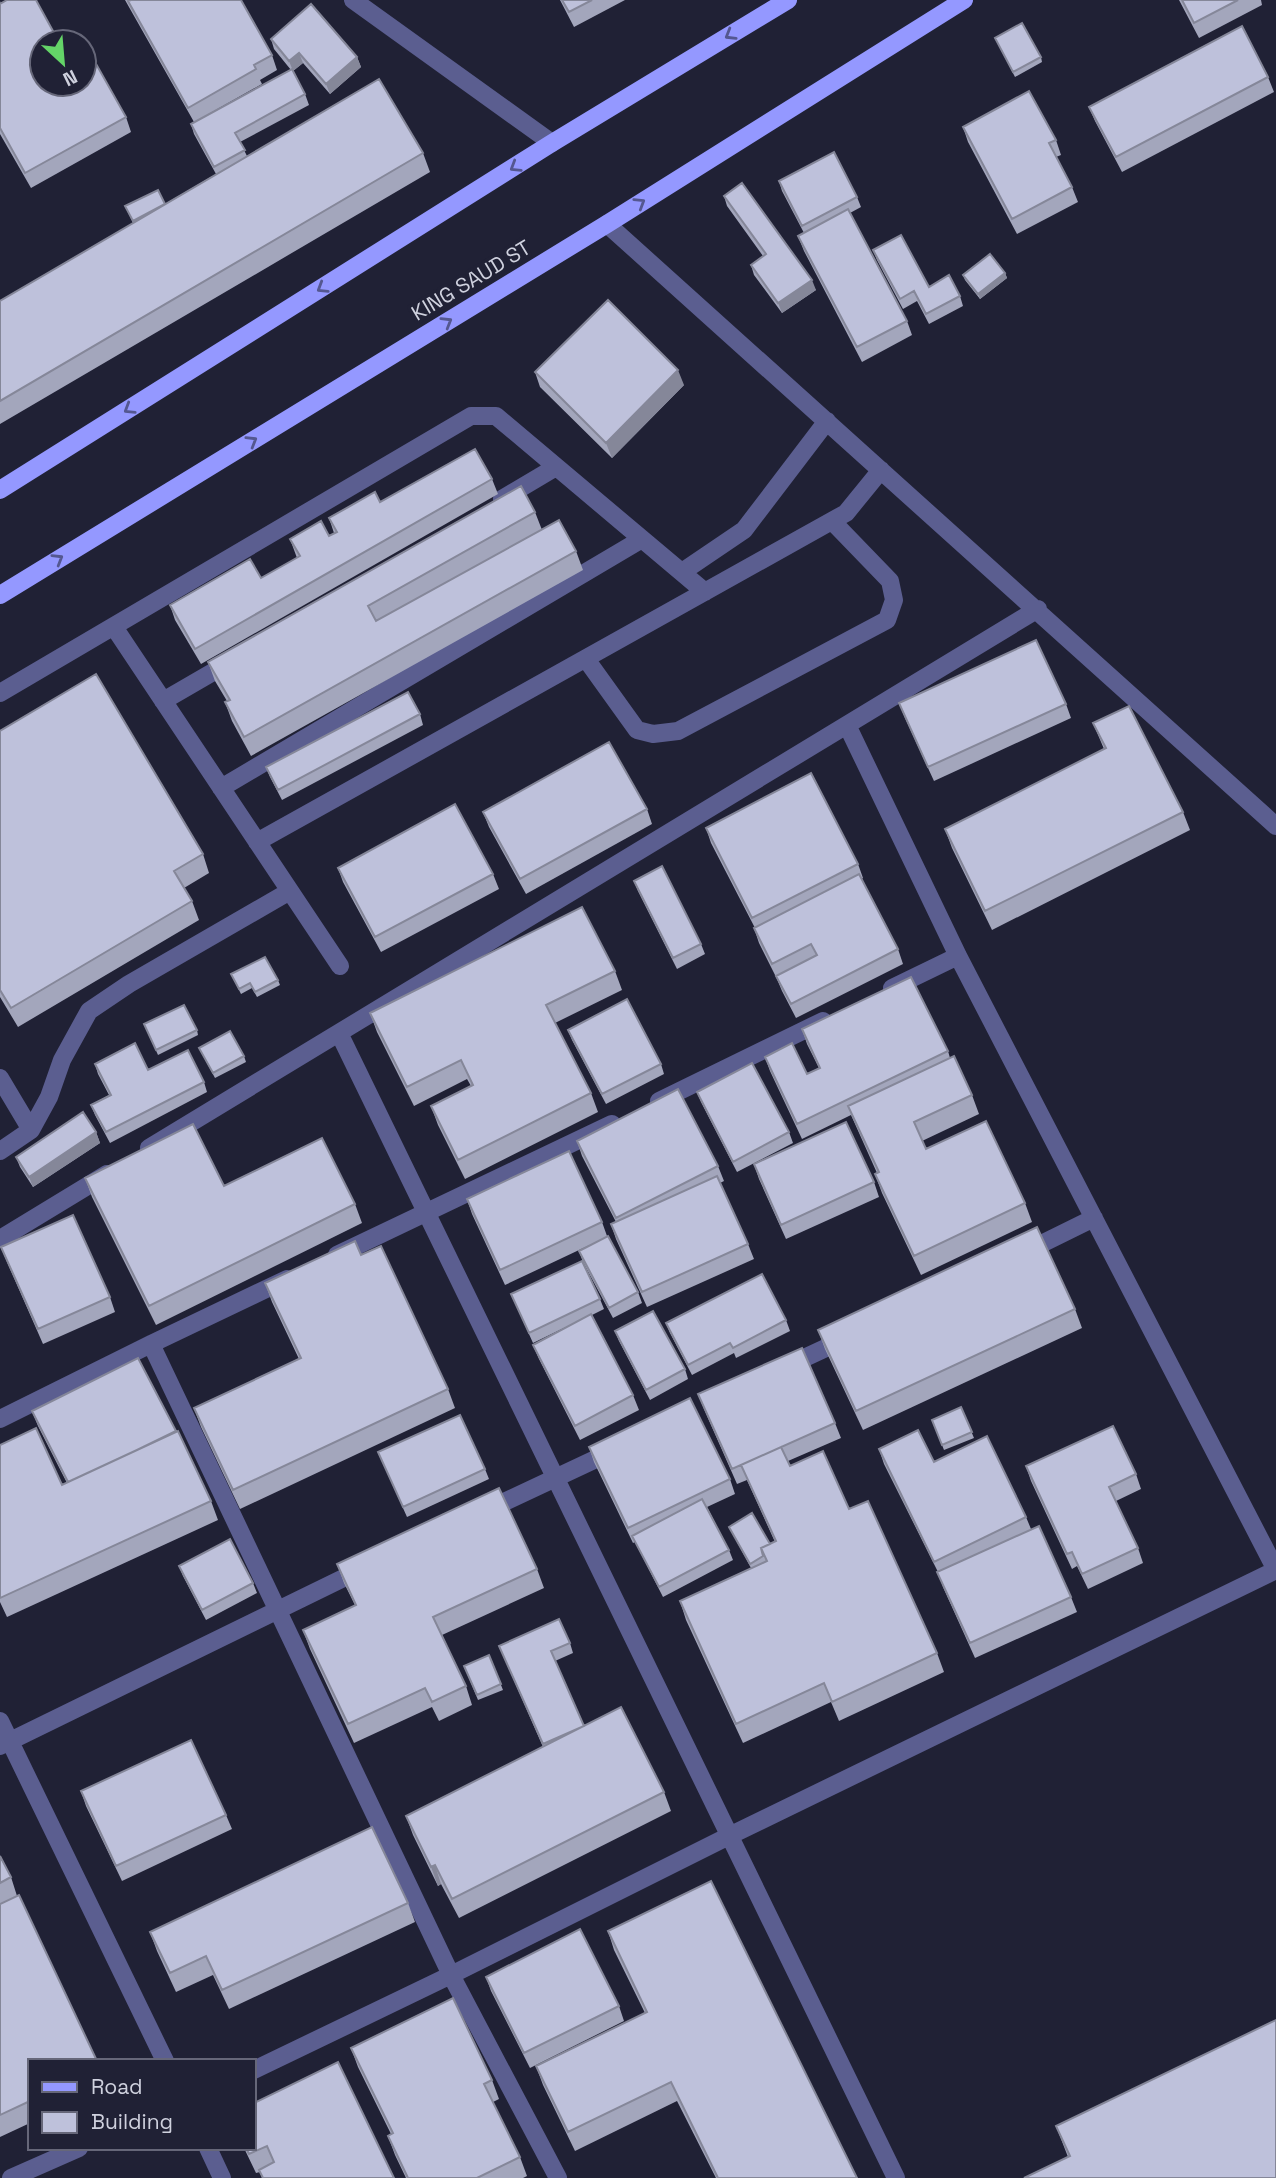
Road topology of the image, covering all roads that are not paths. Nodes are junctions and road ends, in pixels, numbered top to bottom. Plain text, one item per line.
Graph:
1 (353, 0) edge
2 (788, 0) edge
3 (964, 0) edge
4 (552, 144) junction
5 (607, 224) junction
6 (827, 421) junction
7 (556, 467) junction
8 (881, 470) junction
9 (0, 490) edge
10 (485, 509) edge
11 (832, 521) junction
12 (642, 538) junction
13 (682, 572) junction
14 (705, 592) junction
15 (0, 595) edge
16 (1038, 609) junction
17 (114, 627) junction
18 (247, 652) edge
19 (586, 659) junction
20 (0, 694) edge
21 (163, 701) junction
22 (847, 725) junction
23 (221, 788) junction
24 (1276, 825) edge
25 (257, 842) junction
26 (290, 891) junction
27 (958, 956) junction
28 (340, 966) dead end
29 (872, 998) edge
30 (835, 1016) edge
31 (339, 1033) junction
32 (0, 1078) edge
33 (649, 1105) edge
34 (624, 1118) edge
35 (31, 1130) junction
36 (0, 1151) edge
37 (140, 1154) edge
38 (117, 1168) edge
39 (426, 1213) junction
40 (1094, 1218) junction
41 (0, 1238) edge
42 (326, 1261) edge
43 (1006, 1261) edge
44 (301, 1273) edge
45 (856, 1333) edge
46 (151, 1344) junction
47 (768, 1376) edge
48 (0, 1419) edge
49 (630, 1442) edge
50 (555, 1479) junction
51 (467, 1520) edge
52 (379, 1561) edge
53 (1276, 1570) edge
54 (278, 1609) junction
55 (0, 1721) edge
56 (5, 1744) edge
57 (729, 1836) junction
58 (451, 1975) junction
59 (164, 2059) edge
60 (256, 2069) edge
61 (74, 2150) edge
62 (209, 2150) edge
63 (11, 2178) edge
64 (222, 2178) edge
65 (558, 2178) edge
66 (896, 2178) edge

1 - 4 street
2 -> 4 main road
5 -> 3 main road, KING SAUD ST
4 -> 9 main road
5 - 6 street
15 -> 5 main road, KING SAUD ST
6 - 8 street
6 - 13 street
7 - 10 street
7 - 12 street
7 - 17 street
8 - 11 street
8 - 16 street
11 - 14 street
11 - 19 street
12 - 13 street
12 - 23 street
13 - 14 street
14 - 19 street
16 - 22 street
16 - 24 street
17 - 20 street
17 - 21 street
18 - 21 street
19 - 25 street
21 - 23 street
22 - 27 street
22 - 31 street
23 - 25 street
25 - 26 street
26 - 28 street
26 - 35 street
27 - 29 street
27 - 40 street
30 - 33 street
31 - 37 street
31 - 39 street
32 - 35 street
34 - 39 street
35 - 36 street
38 - 41 street
39 - 42 street
39 - 50 street
40 - 43 street
40 - 53 street
44 - 46 street
45 - 47 street
46 - 48 street
46 - 54 street
49 - 50 street
50 - 51 street
50 - 57 street
52 - 54 street
53 - 57 street
54 - 56 street
54 - 58 street
55 - 56 street
56 - 59 street
57 - 58 street
57 - 66 street
58 - 60 street
58 - 65 street
61 - 63 street
62 - 64 street

